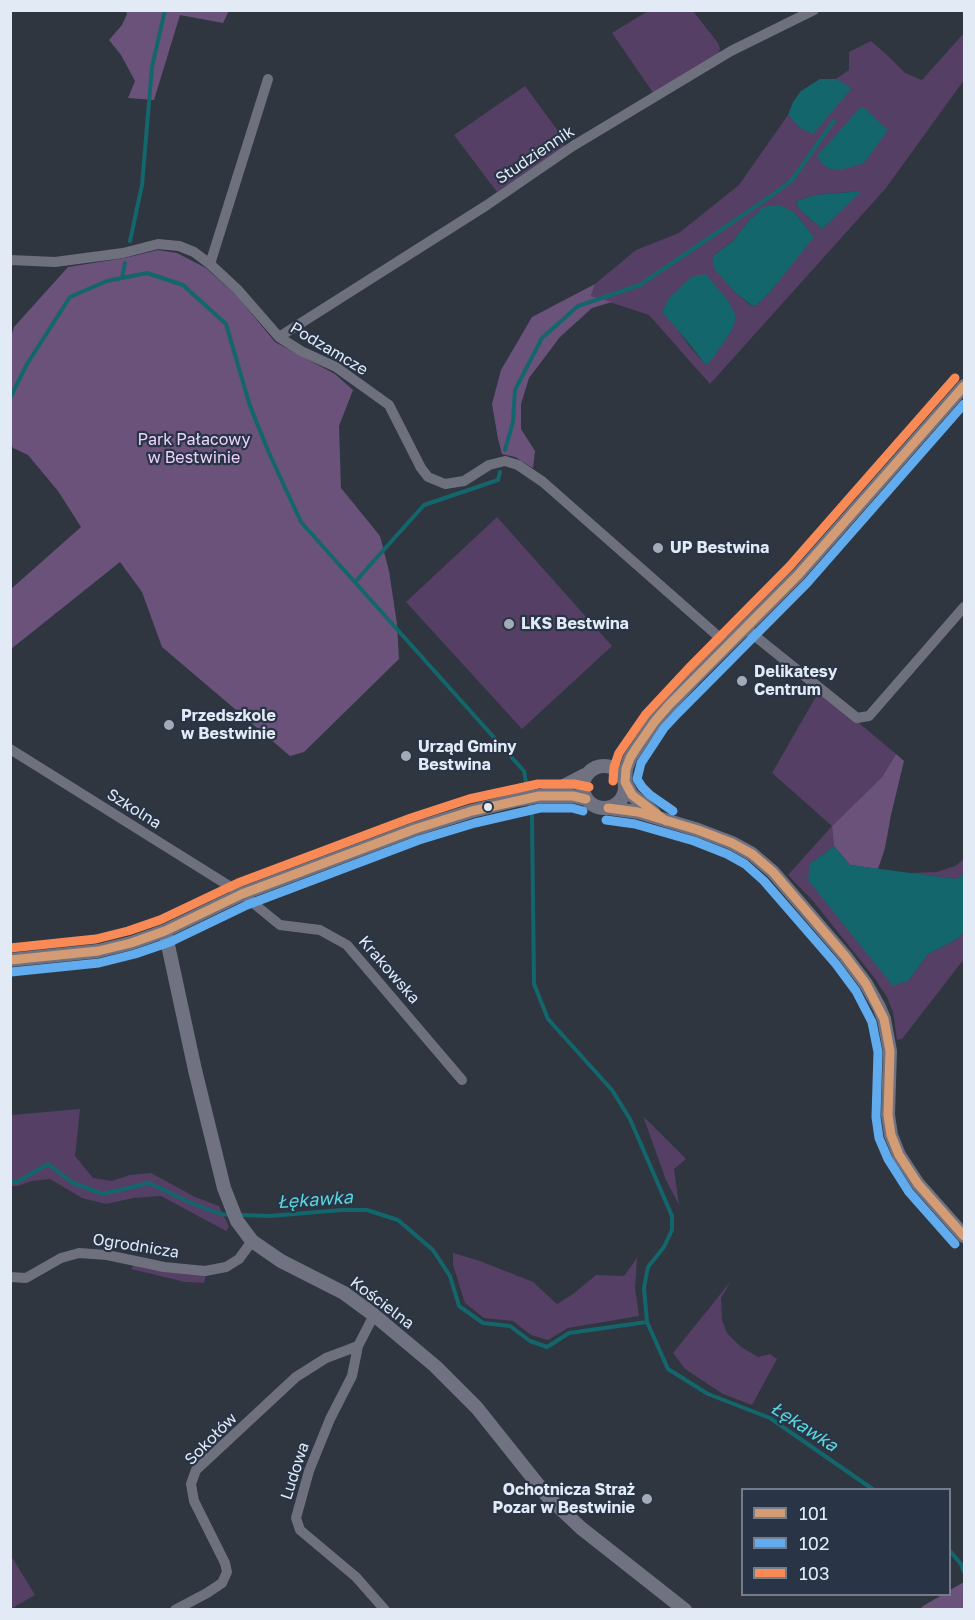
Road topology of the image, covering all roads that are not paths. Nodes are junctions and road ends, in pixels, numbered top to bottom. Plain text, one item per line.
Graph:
1 (814, 10) edge
2 (268, 79) dead end
3 (10, 260) edge
4 (210, 264) junction
5 (279, 337) junction
6 (964, 386) edge
7 (964, 607) edge
8 (745, 628) junction
9 (728, 645) junction
10 (655, 721) junction
11 (10, 749) edge
12 (608, 765) junction
13 (585, 775) junction
14 (625, 782) junction
15 (539, 796) junction
16 (586, 799) junction
17 (608, 808) junction
18 (666, 820) junction
19 (242, 894) junction
20 (165, 931) junction
21 (10, 960) edge
22 (462, 1080) dead end
23 (964, 1236) edge
24 (252, 1241) junction
25 (10, 1277) edge
26 (374, 1315) junction
27 (358, 1346) junction
28 (175, 1610) edge
29 (385, 1610) edge
30 (685, 1610) edge

1 - 5 street, Studziennik
2 - 4 street
3 - 4 street, Podzamcze
4 - 5 street, Podzamcze
5 - 9 street, Podzamcze
6 - 8 street
7 - 8 street
8 - 9 street
9 - 10 street
10 - 12 street
10 - 14 street
11 - 19 street, Szkolna
12 - 13 street
12 - 14 street
13 - 15 street
13 - 16 street
14 - 17 street
14 - 18 street
15 - 16 street
15 - 19 street
16 - 17 street
17 - 18 street
18 - 23 street
19 - 20 street
19 - 22 street, Krakowska
20 - 21 street
20 - 24 street, Kościelna
24 - 25 street, Ogrodnicza
24 - 26 street, Kościelna
26 - 27 street, Ludowa
26 - 30 street, Kościelna
27 - 28 street, Sokołów
27 - 29 street, Ludowa

